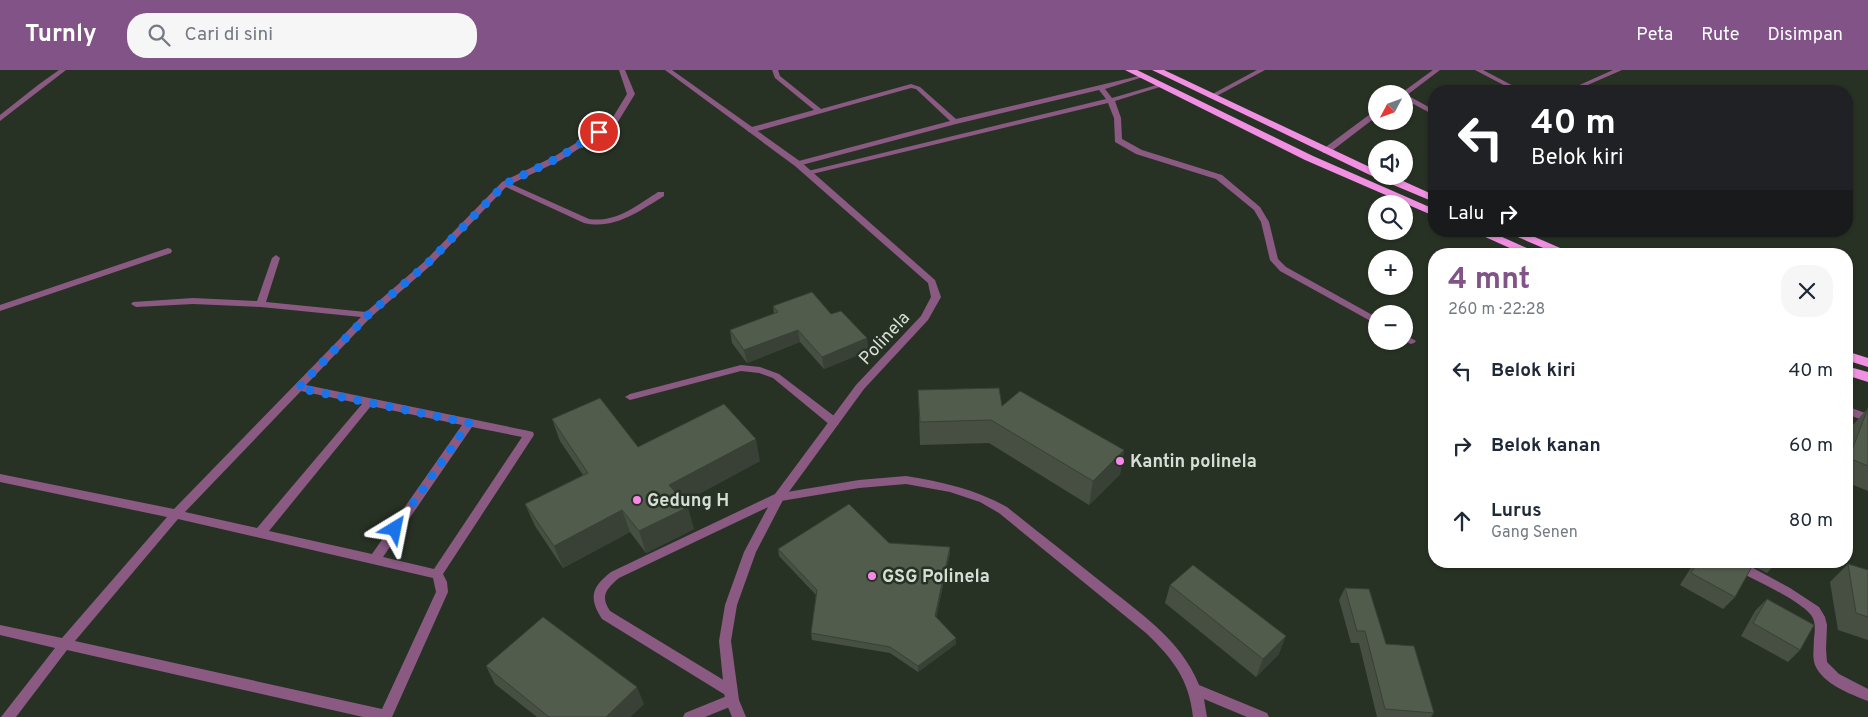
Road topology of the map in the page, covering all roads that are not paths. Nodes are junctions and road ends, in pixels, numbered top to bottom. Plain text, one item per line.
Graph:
1 (63, 70) edge
2 (622, 70) edge
3 (668, 70) edge
4 (775, 70) edge
5 (1130, 70) edge
6 (1157, 70) edge
7 (1262, 70) edge
8 (1437, 70) edge
9 (1478, 70) edge
10 (1619, 70) edge
11 (1141, 76) junction
12 (1508, 85) edge
13 (1583, 85) edge
14 (1160, 86) junction
15 (1101, 88) junction
16 (1413, 88) edge
17 (1211, 97) junction
18 (1112, 100) junction
19 (1413, 101) edge
20 (818, 110) junction
21 (1428, 110) edge
22 (998, 112) junction
23 (0, 119) edge
24 (1368, 120) edge
25 (955, 122) junction
26 (1009, 123) junction
27 (751, 130) junction
28 (1326, 151) junction
29 (798, 164) junction
30 (1368, 170) edge
31 (808, 173) junction
32 (505, 184) junction
33 (1402, 185) edge
34 (661, 194) dead end
35 (1428, 197) edge
36 (1428, 210) edge
37 (1493, 237) edge
38 (1525, 237) edge
39 (1519, 248) edge
40 (1553, 248) edge
41 (168, 251) dead end
42 (276, 258) dead end
43 (136, 304) dead end
44 (261, 304) junction
45 (0, 308) edge
46 (368, 315) junction
47 (1368, 317) edge
48 (1853, 358) edge
49 (1868, 363) edge
50 (1853, 372) edge
51 (1868, 377) edge
52 (298, 388) junction
53 (630, 397) dead end
54 (369, 402) junction
55 (1853, 413) edge
56 (1868, 418) edge
57 (834, 422) junction
58 (469, 423) junction
59 (0, 478) edge
60 (779, 497) junction
61 (176, 514) junction
62 (260, 533) junction
63 (374, 560) junction
64 (1742, 568) edge
65 (437, 574) junction
66 (0, 630) edge
67 (64, 645) junction
68 (1195, 689) junction
69 (731, 695) junction
70 (1868, 695) edge
71 (8, 717) edge
72 (385, 717) edge
73 (690, 717) edge
74 (739, 717) edge
75 (1200, 717) edge
76 (1262, 717) edge

1 - 23 street
2 - 32 street
3 - 27 street, Polinela
4 - 20 street
5 - 11 highway
6 - 17 highway
7 - 17 street
8 - 16 street
9 - 12 street
10 - 13 street
11 - 14 highway
11 - 15 street
14 - 18 street
14 - 36 highway
15 - 18 street
15 - 22 street
17 - 28 highway
18 - 26 street
18 - 47 street
19 - 21 street
20 - 25 street
20 - 27 street
22 - 25 street
22 - 26 street
24 - 28 street
25 - 29 street
26 - 31 street
27 - 29 street, Polinela
28 - 30 highway
29 - 31 street, Polinela
31 - 57 street, Polinela
32 - 34 street
32 - 46 street
33 - 35 highway
37 - 39 highway
38 - 40 highway
41 - 45 street
42 - 44 street
43 - 44 street
44 - 46 street
46 - 52 street
48 - 49 highway
50 - 51 highway
52 - 54 street
52 - 61 street
53 - 57 street
54 - 58 street
54 - 62 street
55 - 56 street
57 - 60 street, Polinela
58 - 63 street
58 - 65 street
59 - 61 street
60 - 68 street
60 - 69 street, Polinela
60 - 69 street
61 - 62 street
61 - 67 street
62 - 63 street
63 - 65 street
64 - 70 street
65 - 72 street
66 - 67 street
67 - 71 street
67 - 72 street
68 - 75 street
68 - 76 street
69 - 73 street
69 - 74 street, Polinela

